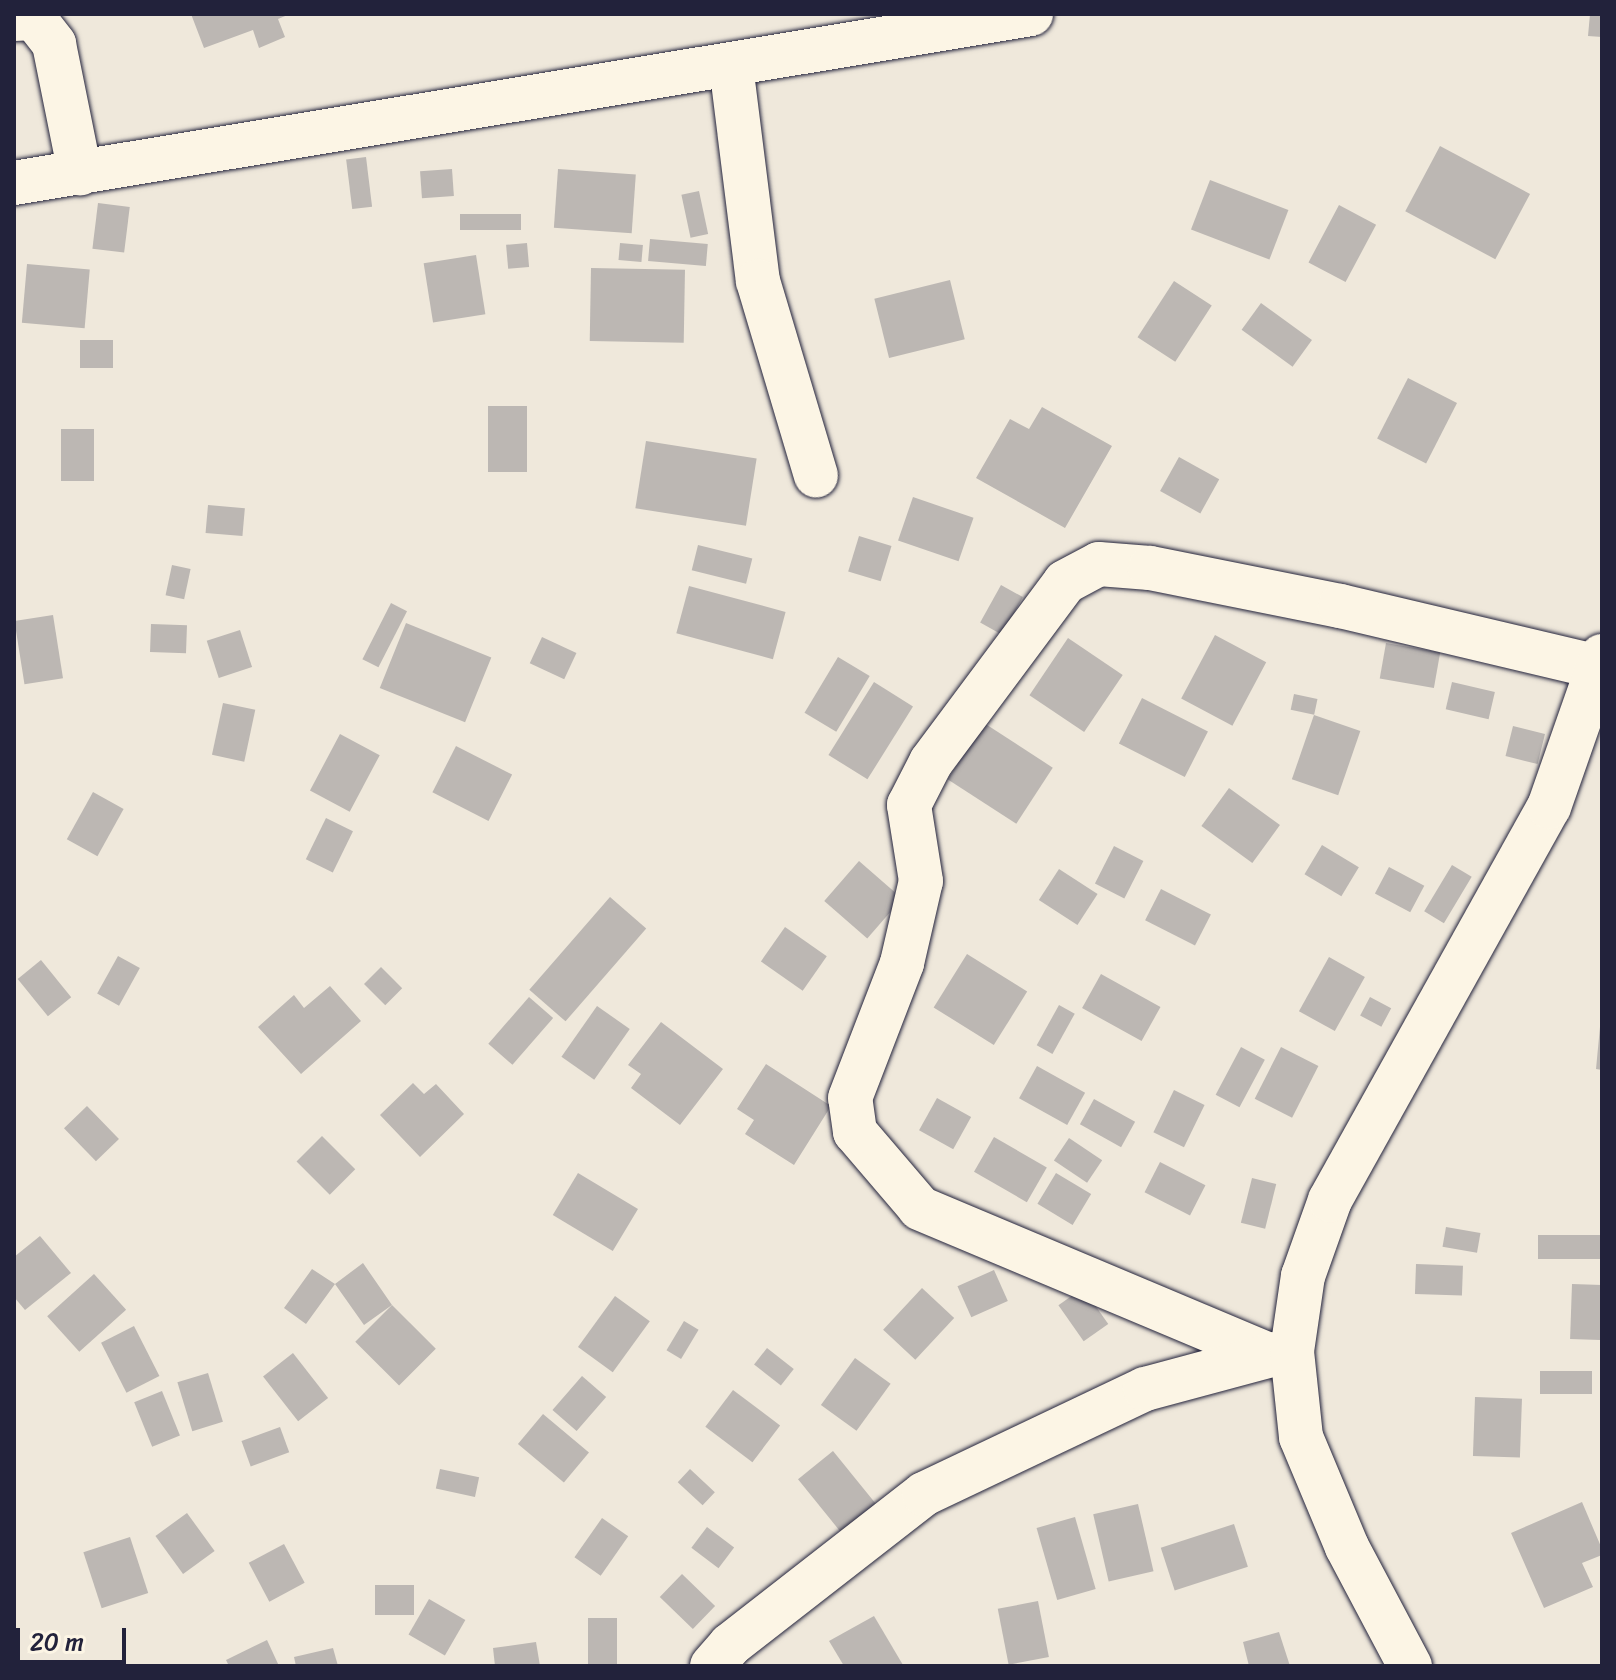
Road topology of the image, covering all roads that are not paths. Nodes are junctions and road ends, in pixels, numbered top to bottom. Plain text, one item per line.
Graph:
1 (1031, 14) edge
2 (14, 19) edge
3 (731, 65) junction
4 (80, 173) junction
5 (14, 183) edge
6 (816, 476) dead end
7 (1601, 662) edge
8 (1280, 1353) junction
9 (712, 1666) edge
10 (1410, 1666) edge

1 - 3 street
2 - 4 street
3 - 4 street
3 - 6 street
4 - 5 street
7 - 8 street
7 - 8 street
8 - 9 street
8 - 10 street

